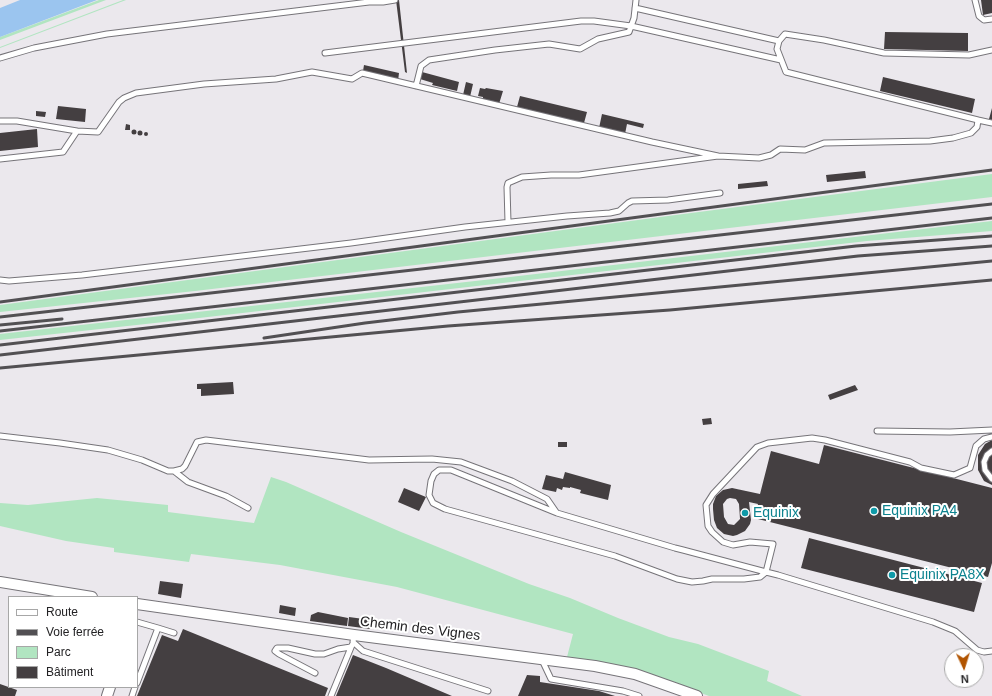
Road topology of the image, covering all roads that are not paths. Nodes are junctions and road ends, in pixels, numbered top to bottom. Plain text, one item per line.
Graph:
1 (395, 0) edge
2 (636, 0) edge
3 (975, 0) edge
4 (635, 8) junction
5 (992, 19) edge
6 (631, 26) junction
7 (779, 41) junction
8 (992, 50) edge
9 (325, 53) dead end
10 (0, 58) edge
11 (781, 60) junction
12 (416, 86) junction
13 (978, 120) junction
14 (0, 121) edge
15 (992, 123) edge
16 (77, 131) junction
17 (718, 156) junction
18 (0, 159) edge
19 (720, 193) dead end
20 (508, 222) junction
21 (0, 280) edge
22 (992, 430) edge
23 (877, 431) dead end
24 (0, 436) edge
25 (992, 437) edge
26 (992, 451) edge
27 (174, 471) junction
28 (992, 479) edge
29 (248, 508) dead end
30 (557, 512) junction
31 (766, 572) junction
32 (0, 582) edge
33 (86, 596) edge
34 (138, 604) edge
35 (138, 622) edge
36 (158, 628) junction
37 (174, 633) dead end
38 (353, 642) junction
39 (992, 651) edge
40 (542, 659) junction
41 (315, 673) dead end
42 (138, 680) edge
43 (488, 691) dead end
44 (331, 696) edge
45 (639, 696) edge
46 (697, 696) edge

1 - 10 lane
2 - 4 lane
3 - 5 lane
4 - 6 lane
4 - 7 lane
6 - 9 lane
6 - 11 lane
6 - 12 lane
7 - 8 lane
7 - 11 lane
11 - 13 lane
12 - 16 lane
12 - 17 lane
13 - 15 lane
13 - 17 lane
14 - 16 lane
16 - 18 lane
17 - 20 lane
19 - 20 lane
20 - 21 lane
22 - 23 lane
24 - 27 lane
25 - 31 lane
26 - 28 lane
27 - 29 lane
27 - 30 lane
30 - 31 lane
30 - 31 lane
31 - 39 lane
32 - 33 street
34 - 38 street, Chemin des Vignes
35 - 36 lane
36 - 37 lane
36 - 42 lane
38 - 40 street, Chemin des Vignes
38 - 41 lane
38 - 43 lane
38 - 44 lane
40 - 45 lane
40 - 46 street, Chemin des Vignes

